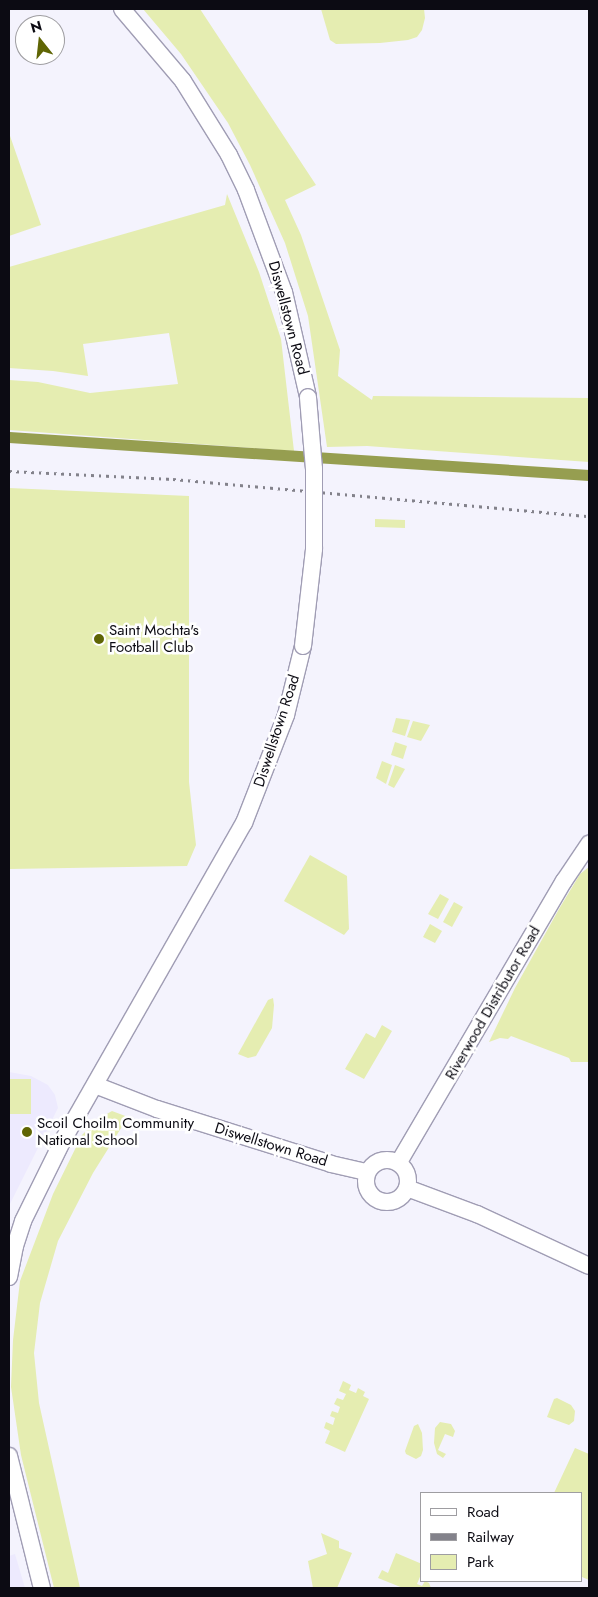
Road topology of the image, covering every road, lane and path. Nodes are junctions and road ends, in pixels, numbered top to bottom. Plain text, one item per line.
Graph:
1 (122, 9) edge
2 (589, 844) edge
3 (96, 1085) junction
4 (398, 1162) junction
5 (368, 1172) junction
6 (408, 1188) junction
7 (589, 1266) edge
8 (9, 1277) edge
9 (9, 1456) edge
10 (42, 1588) edge

1 - 3 street, Diswellstown Road, bridge
2 - 4 street, Riverwood Distributor Road
3 - 5 street, Diswellstown Road
3 - 8 street
4 - 5 street
4 - 6 street
5 - 6 street
6 - 7 street
9 - 10 street

